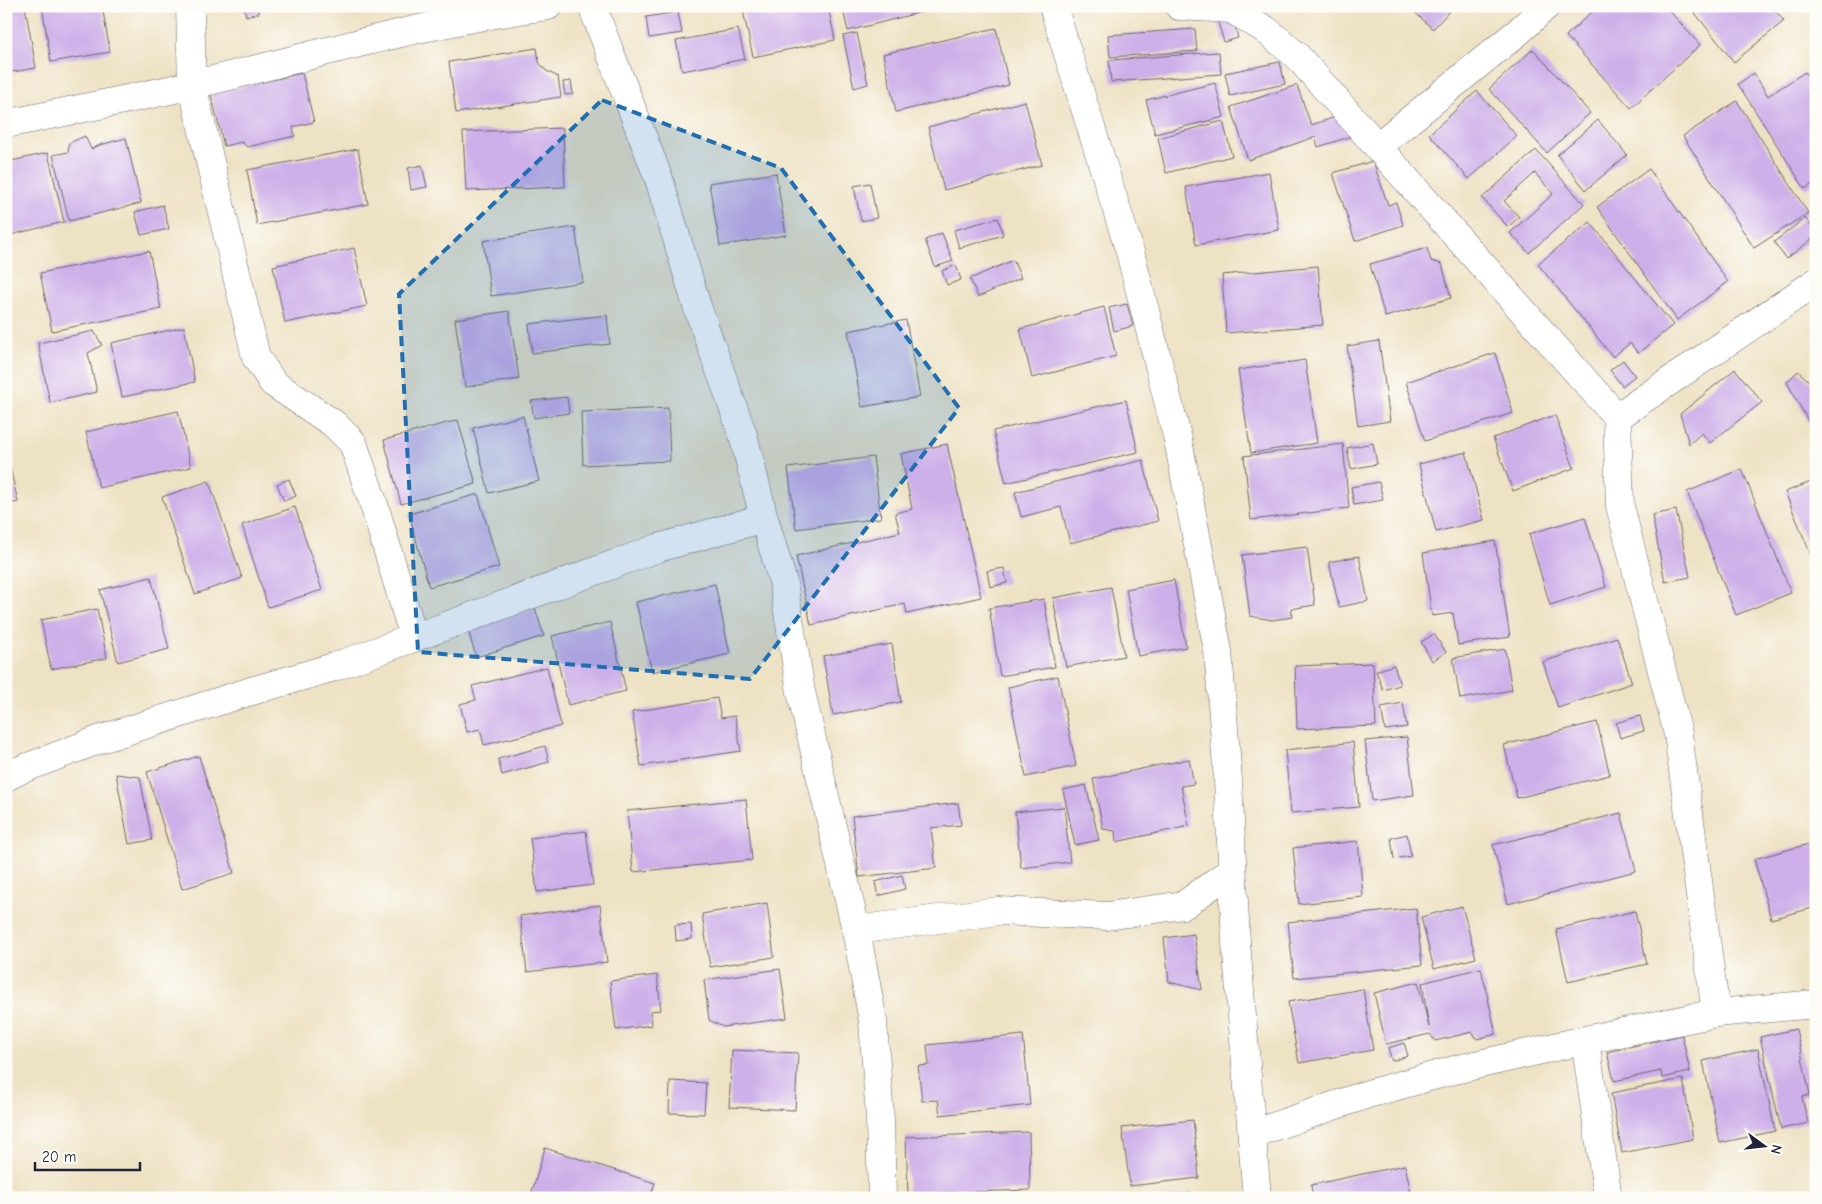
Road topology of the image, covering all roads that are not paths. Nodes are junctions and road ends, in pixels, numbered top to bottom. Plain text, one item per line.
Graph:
1 (190, 6) edge
2 (548, 6) edge
3 (592, 6) edge
4 (1053, 6) edge
5 (1179, 6) edge
6 (1546, 6) edge
7 (192, 85) junction
8 (6, 124) edge
9 (1378, 146) junction
10 (1816, 282) edge
11 (1617, 417) junction
12 (764, 518) junction
13 (414, 638) junction
14 (6, 777) edge
15 (1232, 870) junction
16 (856, 930) junction
17 (1816, 1004) edge
18 (1716, 1013) junction
19 (1585, 1040) junction
20 (1252, 1134) junction
21 (882, 1198) edge
22 (1257, 1198) edge
23 (1608, 1198) edge

1 - 7 street
2 - 7 street
3 - 12 street
4 - 15 street
5 - 9 street
6 - 9 street
7 - 8 street
7 - 13 street
9 - 11 street
10 - 11 street
11 - 18 street
12 - 13 street
12 - 16 street
13 - 14 street
15 - 16 street
15 - 20 street
16 - 21 street
17 - 18 street
18 - 19 street
19 - 20 street
19 - 23 street
20 - 22 street

